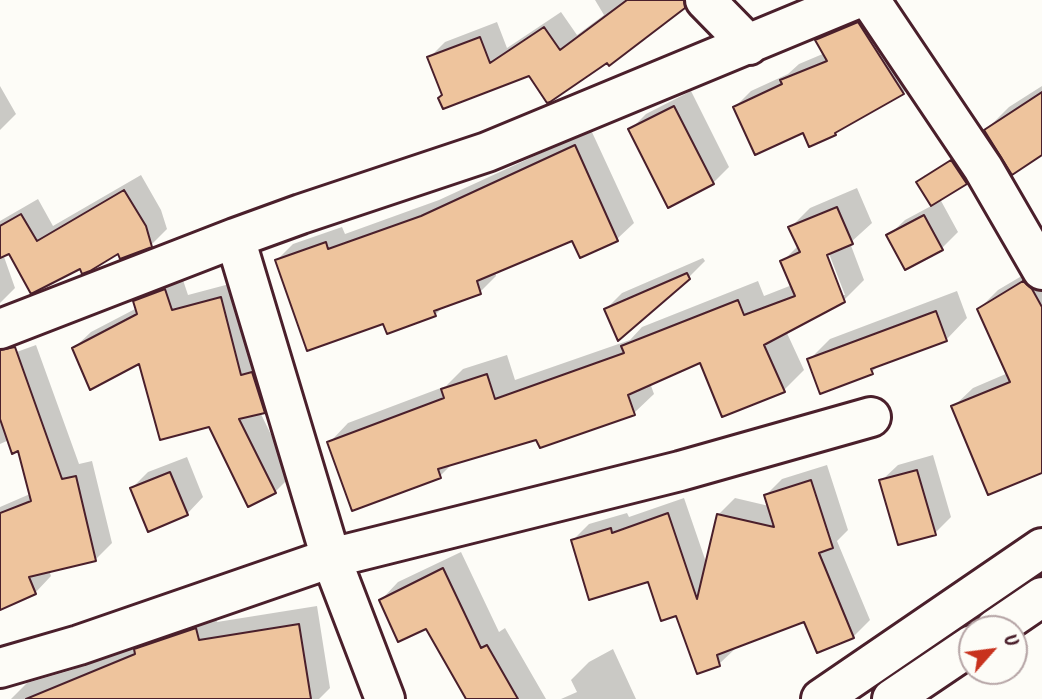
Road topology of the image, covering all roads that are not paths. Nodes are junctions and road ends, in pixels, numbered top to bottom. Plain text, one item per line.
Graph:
1 (705, 0) edge
2 (854, 0) edge
3 (870, 0) edge
4 (749, 45) junction
5 (235, 239) junction
6 (1042, 270) edge
7 (0, 329) edge
8 (871, 417) dead end
9 (1042, 548) edge
10 (331, 558) junction
11 (1042, 597) edge
12 (1016, 615) edge
13 (958, 654) edge
14 (0, 668) edge
15 (386, 699) edge
16 (821, 699) edge
17 (892, 699) edge

1 - 4 street
2 - 4 street
3 - 6 street
4 - 5 street
5 - 7 street
5 - 10 street
8 - 10 street
9 - 16 street
10 - 14 street
10 - 15 street
11 - 12 street
13 - 17 street

